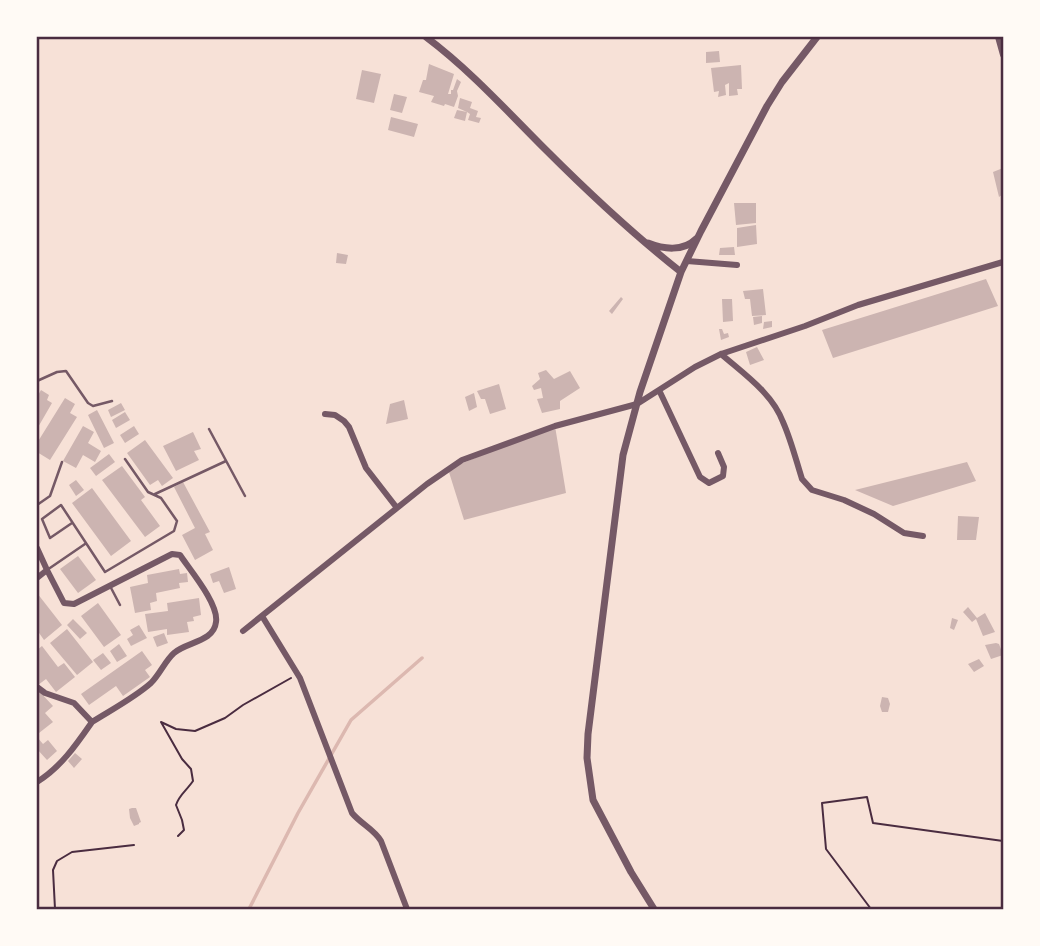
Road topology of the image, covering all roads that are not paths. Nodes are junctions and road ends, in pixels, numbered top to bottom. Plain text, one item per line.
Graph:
1 (426, 37) edge
2 (817, 37) edge
3 (998, 37) edge
4 (1003, 55) edge
5 (698, 236) junction
6 (638, 237) junction
7 (687, 261) junction
8 (1003, 262) edge
9 (737, 265) dead end
10 (681, 272) junction
11 (721, 354) junction
12 (37, 381) edge
13 (659, 390) junction
14 (112, 401) dead end
15 (637, 404) junction
16 (325, 414) dead end
17 (209, 429) dead end
18 (719, 453) dead end
19 (125, 459) dead end
20 (226, 461) junction
21 (62, 463) dead end
22 (155, 494) junction
23 (245, 496) dead end
24 (37, 505) edge
25 (397, 508) junction
26 (72, 523) junction
27 (923, 536) dead end
28 (86, 543) junction
29 (37, 548) edge
30 (47, 570) junction
31 (37, 578) edge
32 (110, 586) junction
33 (120, 604) dead end
34 (262, 616) junction
35 (243, 631) dead end
36 (37, 687) edge
37 (92, 722) junction
38 (37, 782) edge
39 (407, 909) edge
40 (654, 909) edge

1 - 6 street
2 - 5 street
3 - 4 street
5 - 6 street
5 - 7 street
6 - 10 street
7 - 9 street
7 - 10 street
8 - 11 street
10 - 15 street
11 - 13 street
11 - 27 street
12 - 14 lane
13 - 15 street
13 - 18 street
15 - 25 street
15 - 40 street
16 - 25 street
17 - 20 lane
19 - 22 lane
20 - 22 lane
20 - 23 lane
21 - 24 lane
22 - 28 lane
25 - 34 street
26 - 26 lane
26 - 28 lane
28 - 30 lane
29 - 30 street
30 - 31 street
30 - 32 street
32 - 33 lane
32 - 37 street
34 - 35 street
34 - 39 street
36 - 37 street
37 - 38 street

